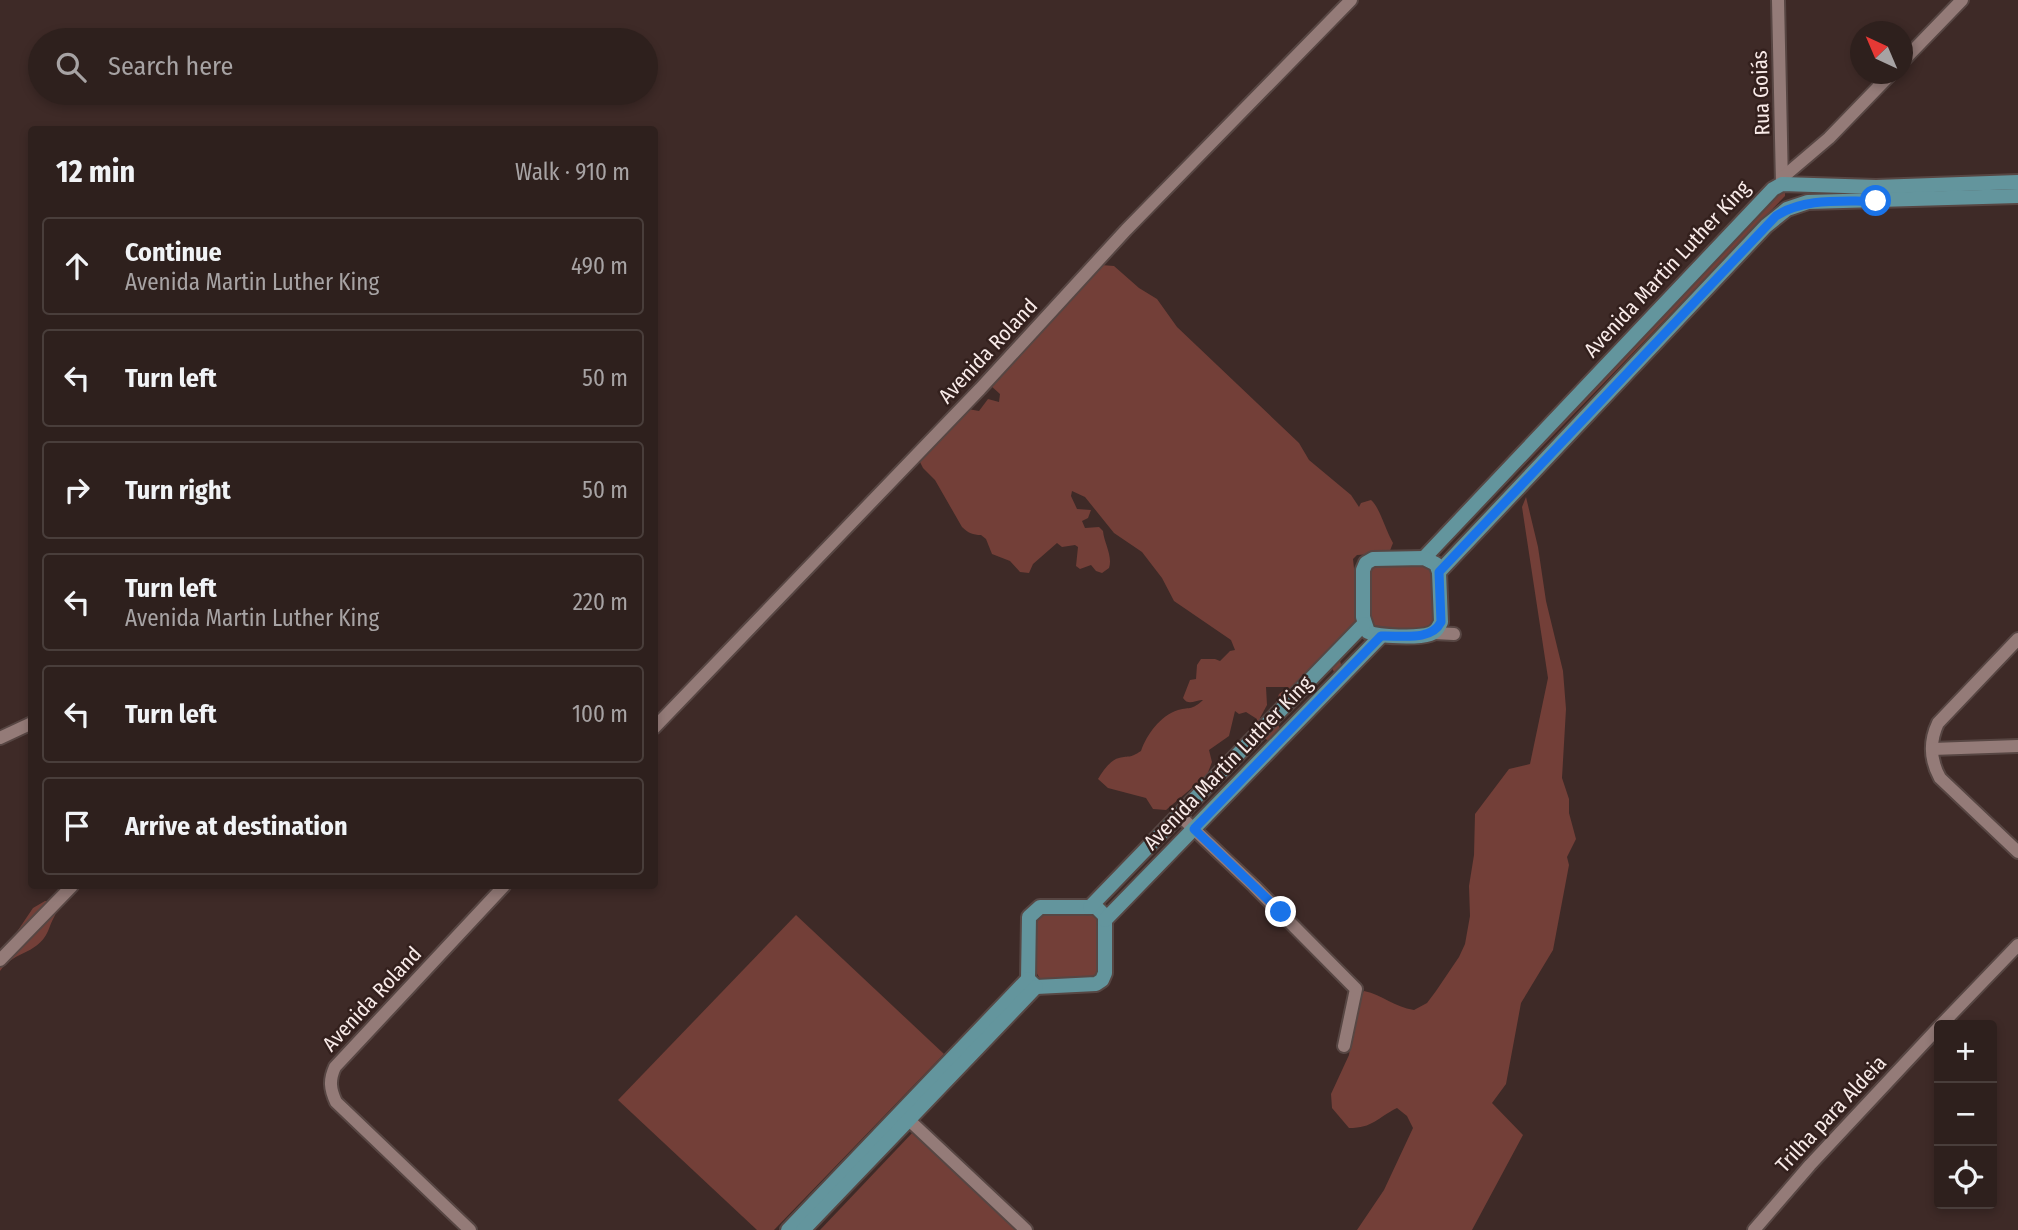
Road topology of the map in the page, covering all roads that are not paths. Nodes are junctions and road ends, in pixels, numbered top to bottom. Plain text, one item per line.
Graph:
1 (1350, 0) edge
2 (1778, 0) edge
3 (1962, 0) edge
4 (1913, 51) edge
5 (1881, 84) edge
6 (1786, 182) junction
7 (2018, 183) edge
8 (1876, 194) junction
9 (2018, 197) edge
10 (1787, 208) junction
11 (1424, 558) junction
12 (1439, 572) junction
13 (1364, 624) junction
14 (1434, 633) junction
15 (1454, 634) dead end
16 (1381, 636) junction
17 (2018, 639) edge
18 (1273, 717) junction
19 (28, 725) edge
20 (658, 725) edge
21 (1288, 731) junction
22 (0, 738) edge
23 (2018, 747) edge
24 (1932, 749) junction
25 (1179, 815) junction
26 (1194, 829) junction
27 (2018, 852) edge
28 (69, 889) edge
29 (501, 889) edge
30 (1090, 907) junction
31 (1105, 920) junction
32 (2018, 945) edge
33 (0, 960) edge
34 (1032, 983) junction
35 (1946, 1020) edge
36 (1934, 1032) edge
37 (1344, 1046) dead end
38 (909, 1120) junction
39 (470, 1230) edge
40 (788, 1230) edge
41 (803, 1230) edge
42 (1026, 1230) edge
43 (1754, 1230) edge

1 - 20 street, Avenida Roland
2 - 6 street, Rua Goiás
3 - 4 street
5 - 6 street
6 - 8 main road
6 - 10 main road
6 - 11 main road, Avenida Martin Luther King
7 - 8 main road
8 - 9 main road
8 - 10 main road
10 - 12 main road, Avenida Martin Luther King
11 - 12 main road
11 - 13 main road
12 - 14 main road
13 - 16 main road
13 - 18 main road, Avenida Martin Luther King
14 - 15 street
14 - 16 main road
16 - 21 main road, Avenida Martin Luther King
17 - 24 street
18 - 21 main road
18 - 25 main road, Avenida Martin Luther King
19 - 22 street
21 - 26 main road, Avenida Martin Luther King
23 - 24 street
24 - 27 street
25 - 26 street
25 - 30 main road, Avenida Martin Luther King
26 - 31 main road, Avenida Martin Luther King
26 - 37 street
28 - 33 street
29 - 39 street, Avenida Roland
30 - 31 main road
30 - 34 main road
31 - 34 main road
32 - 35 street, Trilha para Aldeia
34 - 38 main road
34 - 40 main road
36 - 43 street, Trilha para Aldeia
38 - 41 main road
38 - 42 street

